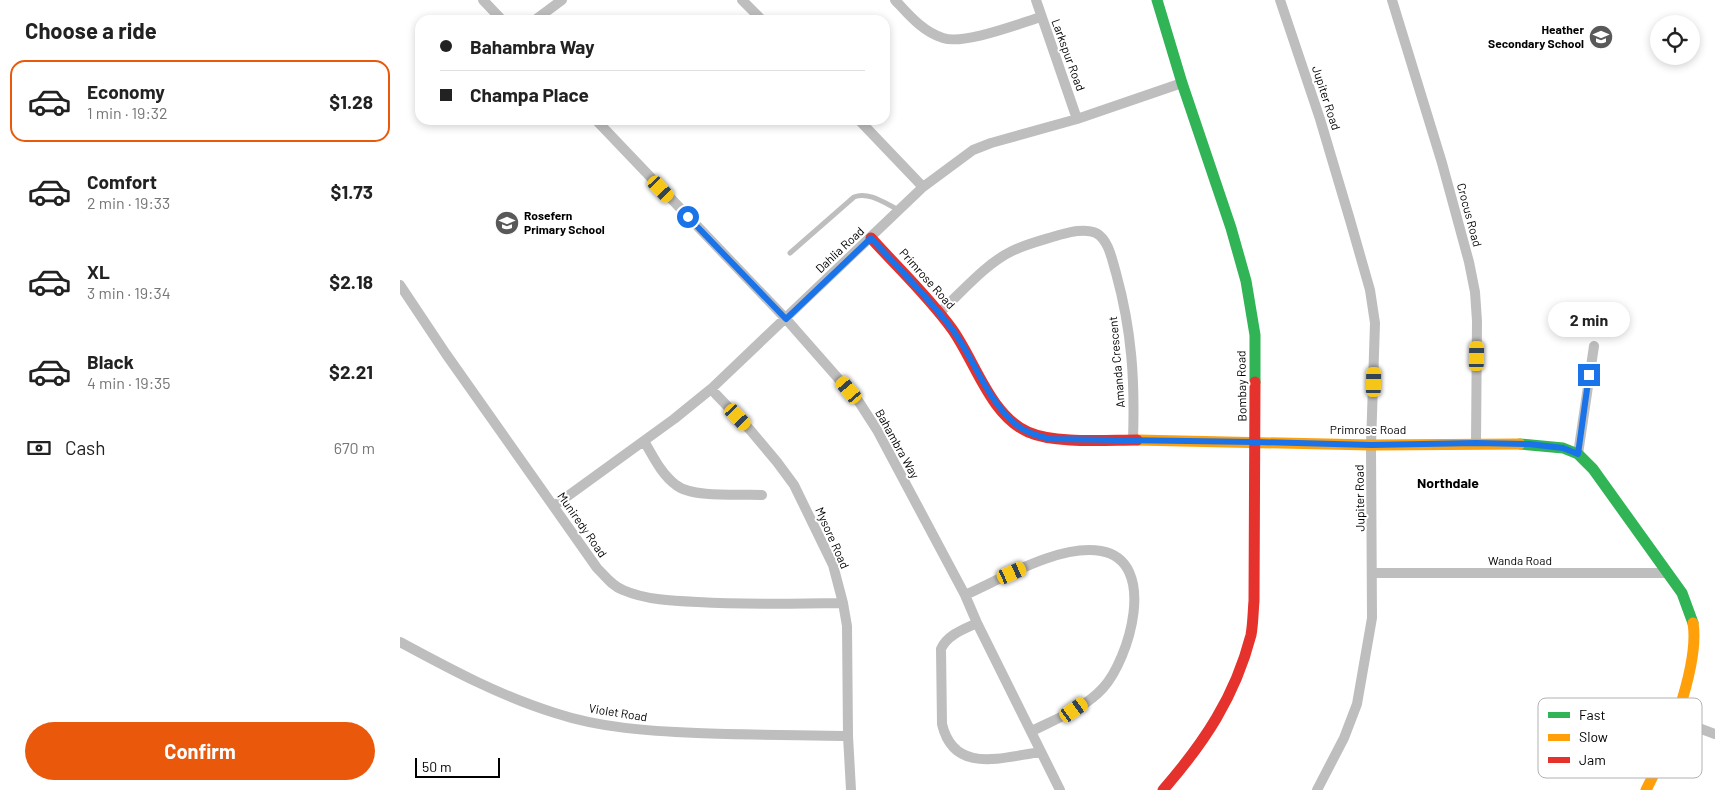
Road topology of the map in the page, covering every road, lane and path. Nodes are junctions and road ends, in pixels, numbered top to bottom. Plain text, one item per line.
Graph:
1 (483, 0) edge
2 (562, 0) edge
3 (742, 0) edge
4 (896, 0) edge
5 (1036, 0) edge
6 (1157, 0) edge
7 (1280, 0) edge
8 (1392, 0) edge
9 (497, 15) edge
10 (542, 15) edge
11 (757, 15) edge
12 (1041, 17) junction
13 (1182, 83) junction
14 (1077, 119) junction
15 (601, 125) edge
16 (863, 125) edge
17 (923, 187) junction
18 (900, 210) junction
19 (871, 238) junction
20 (790, 253) dead end
21 (400, 285) edge
22 (940, 313) junction
23 (786, 319) junction
24 (1594, 346) dead end
25 (711, 388) junction
26 (1133, 440) junction
27 (644, 441) junction
28 (1256, 442) junction
29 (1476, 443) junction
30 (1371, 445) junction
31 (1578, 454) junction
32 (762, 495) dead end
33 (554, 506) junction
34 (1373, 573) junction
35 (1667, 573) junction
36 (965, 595) junction
37 (843, 603) junction
38 (977, 623) junction
39 (400, 642) edge
40 (1681, 698) edge
41 (1702, 729) edge
42 (1032, 731) junction
43 (1715, 734) edge
44 (848, 736) junction
45 (1042, 752) junction
46 (1653, 778) edge
47 (850, 790) edge
48 (1060, 790) edge
49 (1163, 790) edge
50 (1317, 790) edge
51 (1646, 790) edge

1 - 9 street
2 - 10 street
3 - 11 street
4 - 12 street
5 - 12 street, Larkspur Road
6 - 13 street, Bombay Road
7 - 30 street, Jupiter Road
8 - 29 street, Crocus Road
12 - 14 street, Larkspur Road
13 - 14 street, Dahlia Road
13 - 28 street, Bombay Road
14 - 17 street, Dahlia Road
15 - 23 street, Bahambra Way
16 - 17 street
17 - 18 street, Dahlia Road
18 - 19 street, Dahlia Road
18 - 20 lane
19 - 22 street, Primrose Road
19 - 23 street, Dahlia Road
21 - 33 street, Muniredy Road
22 - 26 street, Primrose Road
22 - 26 street, Amanda Crescent
23 - 25 street, Dahlia Road
23 - 36 street, Bahambra Way
24 - 31 street
25 - 27 street, Dahlia Road
25 - 37 street, Mysore Road
26 - 28 street, Primrose Road
27 - 32 street
27 - 33 street, Dahlia Road
28 - 30 street, Primrose Road
28 - 49 street, Bombay Road
29 - 30 street, Primrose Road
29 - 31 street, Primrose Road
30 - 34 street, Jupiter Road
31 - 35 street, Primrose Road
33 - 37 street, Muniredy Road
34 - 35 street, Wanda Road
34 - 50 street, Jupiter Road
35 - 40 street, Primrose Road
36 - 38 street, Bahambra Way
36 - 42 street
37 - 44 street, Mysore Road
38 - 42 street, Bahambra Way
38 - 45 street
39 - 44 street, Violet Road
41 - 43 street
42 - 45 street, Bahambra Way
44 - 47 street, Mysore Road
45 - 48 street, Bahambra Way
46 - 51 street, Primrose Road

